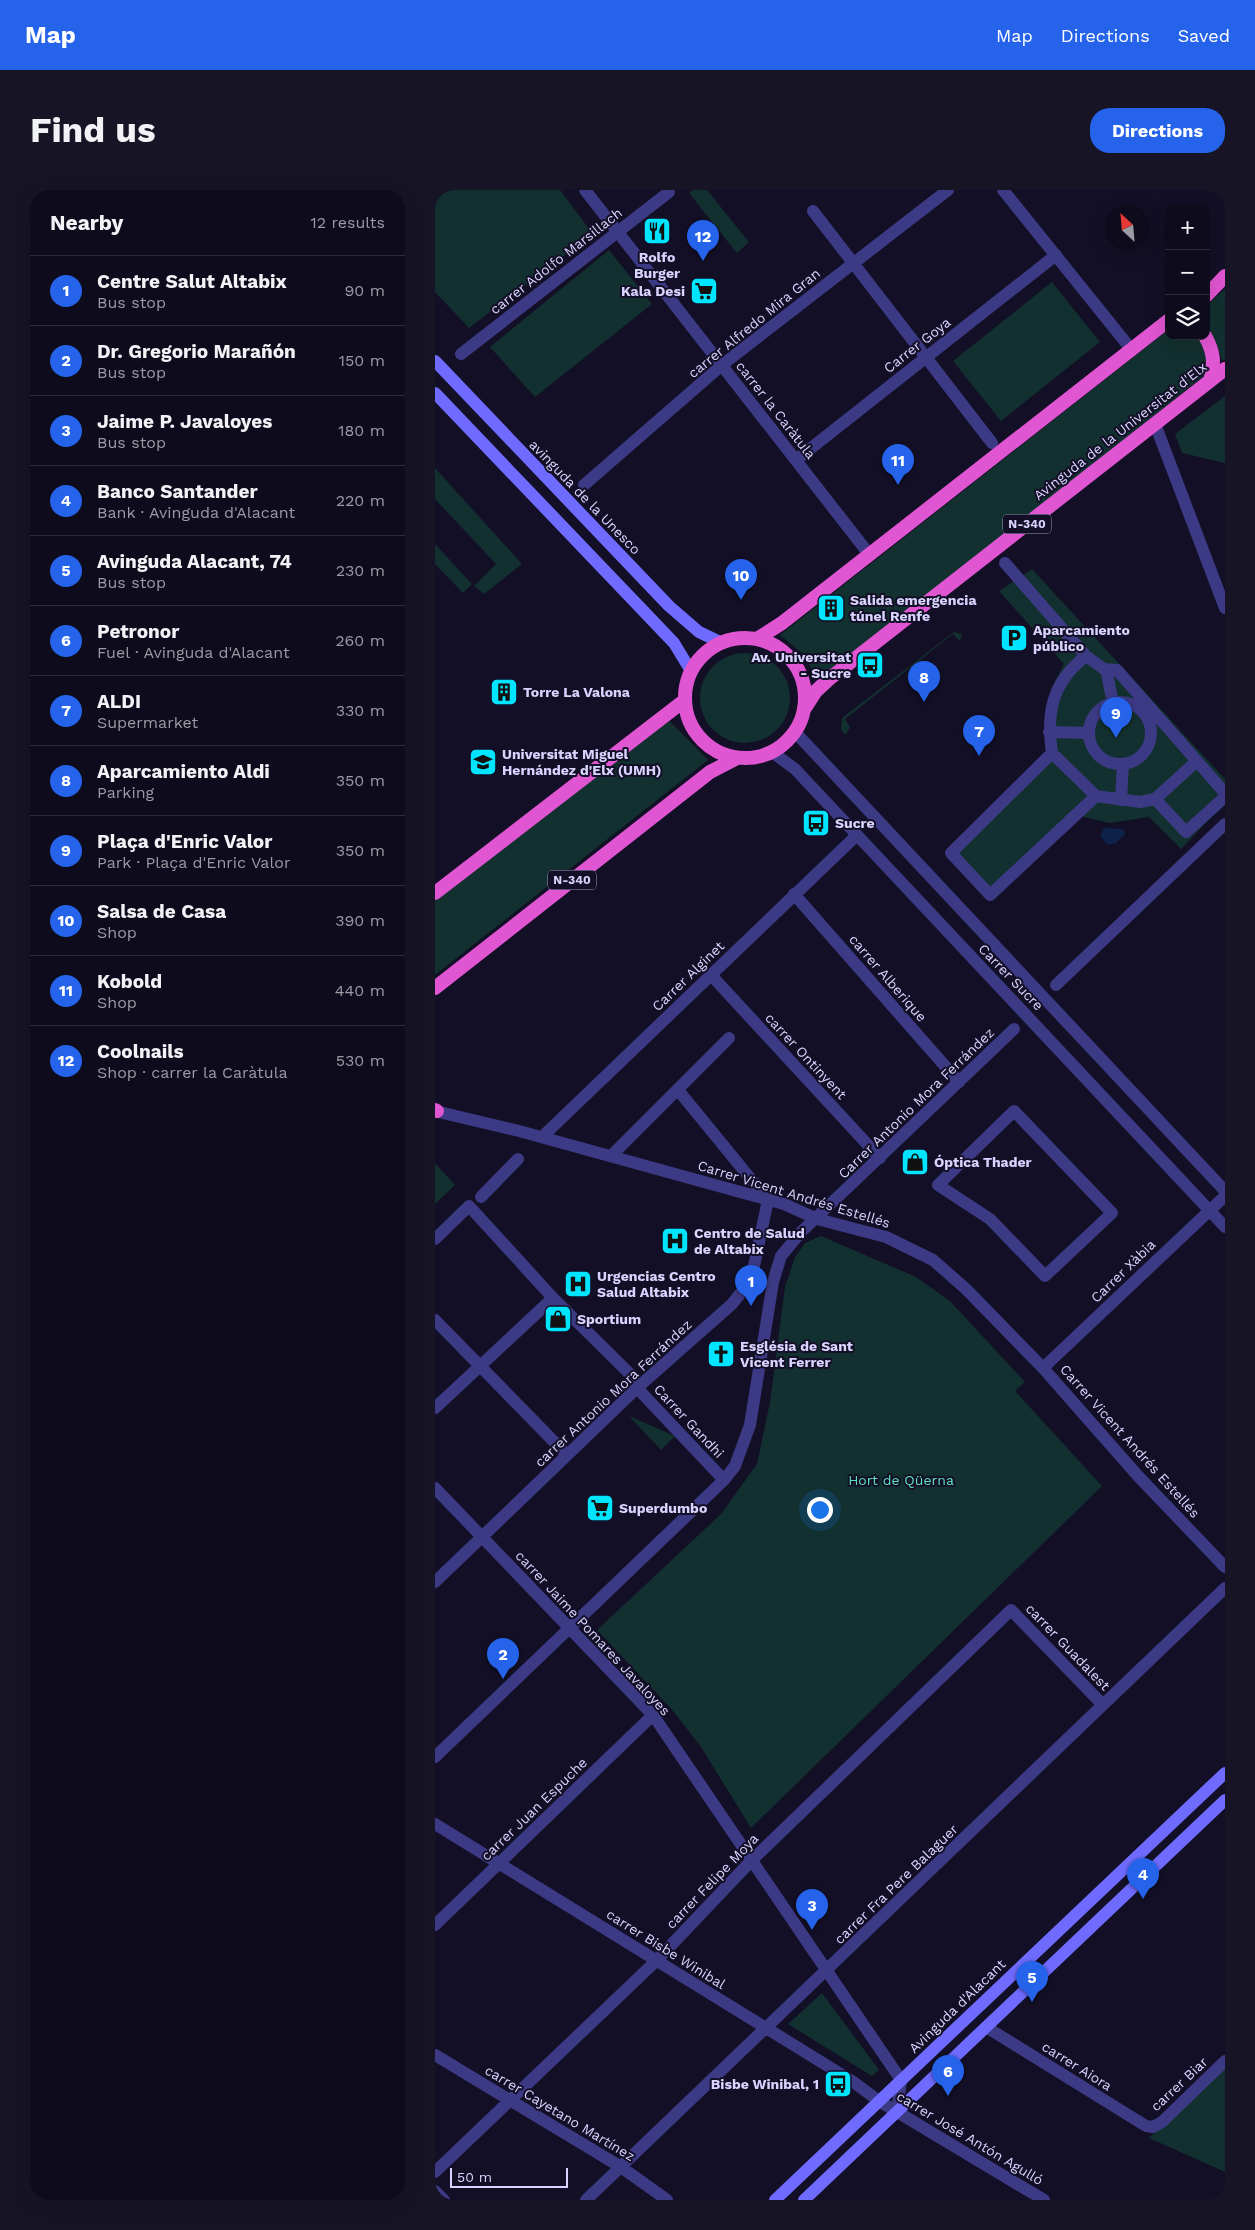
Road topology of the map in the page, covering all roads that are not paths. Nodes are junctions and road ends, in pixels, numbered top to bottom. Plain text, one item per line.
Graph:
1 (585, 190) edge
2 (948, 190) edge
3 (1003, 190) edge
4 (669, 192) dead end
5 (813, 211) dead end
6 (618, 231) junction
7 (1056, 255) junction
8 (853, 263) junction
9 (1225, 276) edge
10 (1207, 295) edge
11 (1165, 323) edge
12 (1207, 340) edge
13 (1131, 349) junction
14 (461, 354) dead end
15 (926, 357) junction
16 (435, 361) edge
17 (722, 365) junction
18 (1225, 369) edge
19 (1210, 381) junction
20 (435, 393) edge
21 (1155, 424) junction
22 (992, 442) dead end
23 (796, 460) junction
24 (584, 485) dead end
25 (869, 554) junction
26 (1005, 563) dead end
27 (1225, 608) edge
28 (757, 639) junction
29 (722, 643) junction
30 (1086, 656) junction
31 (1106, 669) junction
32 (691, 671) junction
33 (685, 700) junction
34 (1113, 703) junction
35 (805, 708) junction
36 (795, 732) junction
37 (1049, 732) junction
38 (1089, 733) junction
39 (1151, 737) junction
40 (1177, 738) junction
41 (772, 752) junction
42 (1052, 754) junction
43 (737, 758) junction
44 (1197, 761) junction
45 (1123, 764) junction
46 (1225, 793) edge
47 (1096, 796) junction
48 (1225, 797) edge
49 (1155, 799) junction
50 (1121, 800) junction
51 (1225, 824) edge
52 (856, 836) junction
53 (435, 894) edge
54 (795, 894) junction
55 (711, 975) junction
56 (1056, 985) dead end
57 (435, 988) edge
58 (1014, 1029) dead end
59 (729, 1038) dead end
60 (959, 1082) junction
61 (678, 1090) junction
62 (436, 1111) edge
63 (1014, 1111) joint
64 (542, 1137) junction
65 (611, 1156) junction
66 (880, 1158) junction
67 (519, 1159) dead end
68 (1225, 1191) edge
69 (1225, 1196) edge
70 (481, 1197) dead end
71 (768, 1200) junction
72 (1210, 1210) junction
73 (817, 1219) junction
74 (1225, 1227) edge
75 (435, 1239) edge
76 (553, 1298) junction
77 (435, 1320) edge
78 (480, 1365) junction
79 (1043, 1368) junction
80 (637, 1388) junction
81 (435, 1408) edge
82 (567, 1455) junction
83 (725, 1480) junction
84 (435, 1488) edge
85 (482, 1537) junction
86 (1225, 1567) edge
87 (435, 1582) edge
88 (1225, 1588) edge
89 (1011, 1610) joint
90 (569, 1628) junction
91 (1103, 1705) junction
92 (653, 1715) junction
93 (435, 1757) edge
94 (1225, 1773) edge
95 (1225, 1800) edge
96 (435, 1824) edge
97 (751, 1860) junction
98 (499, 1863) junction
99 (435, 1925) edge
100 (656, 1961) junction
101 (826, 1971) junction
102 (986, 2027) junction
103 (766, 2028) junction
104 (435, 2055) edge
105 (1225, 2061) edge
106 (901, 2080) junction
107 (511, 2101) junction
108 (879, 2101) junction
109 (897, 2112) junction
110 (1153, 2127) joint
111 (621, 2167) junction
112 (435, 2172) edge
113 (435, 2191) edge
114 (444, 2200) edge
115 (586, 2200) edge
116 (667, 2200) edge
117 (775, 2200) edge
118 (804, 2200) edge
119 (1044, 2200) edge

1 - 6 street, carrer la Caràtula
2 - 8 street, carrer Alfredo Mira Gran
3 - 7 street
4 - 6 street, carrer Adolfo Marsillach
5 - 8 street
6 - 14 street, carrer Adolfo Marsillach
6 - 17 street, carrer la Caràtula
7 - 13 street
7 - 15 street, Carrer Goya
8 - 15 street
8 - 17 street, carrer Alfredo Mira Gran
9 - 10 highway
11 - 13 highway, N-340
12 - 19 highway
13 - 25 highway, N-340
15 - 22 street
15 - 23 street, Carrer Goya
16 - 29 main road, avinguda de la Unesco
17 - 23 street, carrer la Caràtula
17 - 24 street, carrer Alfredo Mira Gran
18 - 19 highway, Avinguda de la Universitat d'Elx / N-340
19 - 21 highway, Avinguda de la Universitat d'Elx / N-340
20 - 32 main road
21 - 27 street
21 - 35 highway, Avinguda de la Universitat d'Elx / N-340
23 - 25 street, carrer la Caràtula
25 - 28 highway, N-340
26 - 30 street
28 - 29 highway, N-340
28 - 35 highway, N-340
29 - 32 highway, N-340
30 - 31 street
30 - 37 street
31 - 34 street
31 - 40 street
32 - 33 highway, N-340
33 - 43 highway, N-340
33 - 53 highway
34 - 38 street
34 - 39 street
35 - 36 highway, N-340
36 - 41 highway, N-340
36 - 68 street, Carrer Sucre
37 - 38 street
37 - 42 street
38 - 45 street
39 - 40 street
39 - 45 street
40 - 44 street
41 - 43 highway, N-340
41 - 52 street, Carrer Sucre
42 - 47 street
42 - 47 street
43 - 57 highway, N-340
44 - 46 street
44 - 49 street
45 - 50 street
47 - 50 street
48 - 49 street
49 - 50 street
51 - 56 street
52 - 54 street, Carrer Alginet
52 - 72 street, Carrer Sucre
54 - 55 street, Carrer Alginet
54 - 60 street, carrer Alberique
55 - 64 street, Carrer Alginet
55 - 66 street, carrer Ontinyent
58 - 60 street, Carrer Antonio Mora Ferrández
59 - 61 street
60 - 66 street, Carrer Antonio Mora Ferrández
61 - 65 street
61 - 71 street
62 - 64 street, Carrer Vicent Andrés Estellés
63 - 63 street
64 - 65 street, Carrer Vicent Andrés Estellés
65 - 71 street, Carrer Vicent Andrés Estellés
66 - 73 street, Carrer Antonio Mora Ferrández
67 - 70 street
69 - 72 street, Carrer Xàbia
71 - 73 street, Carrer Vicent Andrés Estellés
71 - 80 street, carrer Antonio Mora Ferrández
72 - 74 street, Carrer Sucre
72 - 79 street, Carrer Xàbia
73 - 79 street, Carrer Vicent Andrés Estellés
73 - 83 street, Carrer Antonio Mora Ferrández
75 - 76 street, Carrer Gandhi
76 - 78 street
76 - 80 street, Carrer Gandhi
77 - 78 street
78 - 81 street
78 - 82 street
79 - 86 street, Carrer Vicent Andrés Estellés
80 - 82 street, carrer Antonio Mora Ferrández
80 - 83 street, Carrer Gandhi
82 - 85 street, carrer Antonio Mora Ferrández
83 - 90 street, Carrer Antonio Mora Ferrández
84 - 85 street, carrer Jaime Pomares Javaloyes
85 - 87 street, carrer Antonio Mora Ferrández
85 - 90 street, carrer Jaime Pomares Javaloyes
88 - 91 street, carrer Fra Pere Balaguer
89 - 91 street, carrer Guadalest
89 - 97 street, carrer Felipe Moya
90 - 92 street, carrer Jaime Pomares Javaloyes
90 - 93 street, Carrer Antonio Mora Ferrández
91 - 101 street, carrer Fra Pere Balaguer
92 - 97 street, carrer Jaime Pomares Javaloyes
92 - 98 street, carrer Juan Espuche
94 - 106 main road, Avinguda d'Alacant
95 - 102 main road
96 - 98 street, carrer Bisbe Winibal
97 - 100 street, carrer Felipe Moya
97 - 101 street, carrer Jaime Pomares Javaloyes
98 - 99 street, carrer Juan Espuche
98 - 100 street, carrer Bisbe Winibal
100 - 103 street, carrer Bisbe Winibal
100 - 107 street, carrer Felipe Moya
101 - 103 street, carrer Fra Pere Balaguer
101 - 106 street, carrer Jaime Pomares Javaloyes
102 - 109 main road
102 - 110 street, carrer Aiora
103 - 108 street, carrer Bisbe Winibal
103 - 111 street, carrer Fra Pere Balaguer
104 - 107 street, carrer Cayetano Martínez
105 - 110 street, carrer Biar
106 - 108 main road, Avinguda d'Alacant
106 - 109 street
107 - 111 street, carrer Cayetano Martínez
107 - 112 street, carrer Felipe Moya
108 - 109 street, carrer José Antón Agulló
108 - 117 main road, Avinguda d'Alacant
109 - 118 main road
109 - 119 street, carrer José Antón Agulló
111 - 115 street, carrer Fra Pere Balaguer
111 - 116 street, carrer Cayetano Martínez
113 - 114 street

